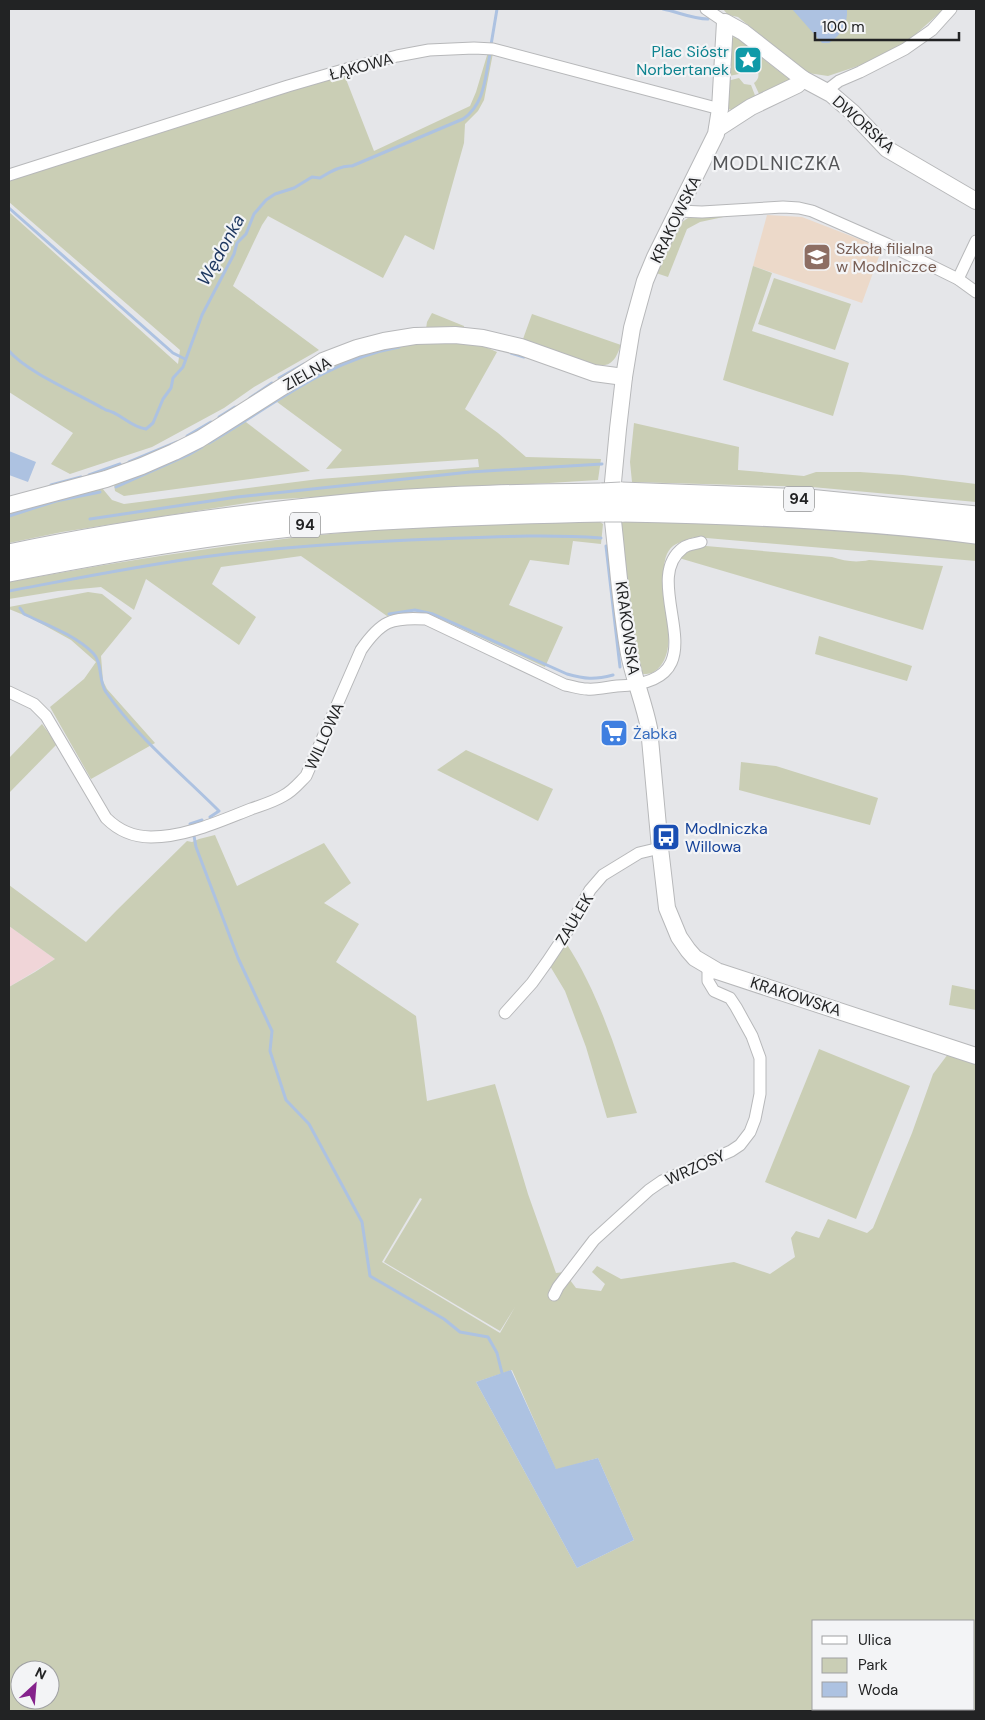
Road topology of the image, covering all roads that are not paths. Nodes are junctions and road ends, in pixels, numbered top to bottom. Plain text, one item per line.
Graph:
1 (706, 9) edge
2 (951, 9) edge
3 (725, 22) junction
4 (803, 79) junction
5 (826, 90) junction
6 (720, 109) junction
7 (717, 129) junction
8 (9, 175) edge
9 (976, 200) edge
10 (679, 211) junction
11 (976, 241) edge
12 (958, 279) junction
13 (976, 292) edge
14 (624, 377) junction
15 (612, 502) junction
16 (9, 505) edge
17 (976, 516) edge
18 (976, 534) edge
19 (701, 542) dead end
20 (9, 555) edge
21 (9, 571) edge
22 (636, 686) junction
23 (9, 692) edge
24 (660, 848) junction
25 (708, 966) junction
26 (739, 978) junction
27 (730, 998) junction
28 (506, 1013) dead end
29 (976, 1056) edge
30 (554, 1295) dead end

1 - 3 street
2 - 5 street
3 - 4 street
3 - 6 street
4 - 5 street, DWORSKA
4 - 7 street
5 - 9 street, DWORSKA
6 - 7 street
6 - 8 street, ŁĄKOWA
7 - 10 street, KRAKOWSKA
10 - 12 street
10 - 14 street, KRAKOWSKA
11 - 12 street
12 - 13 street
14 - 16 street, ZIELNA
14 - 22 street, KRAKOWSKA
15 - 17 highway, 94
15 - 18 highway, 94
15 - 20 highway, 94
15 - 21 highway, 94
19 - 22 street
22 - 23 street, WILLOWA
22 - 24 street, KRAKOWSKA
24 - 25 street, KRAKOWSKA
24 - 28 street, ZAUŁEK
25 - 26 street, KRAKOWSKA
25 - 27 street, WRZOSY
26 - 27 street
26 - 29 street, KRAKOWSKA
27 - 30 street, WRZOSY

